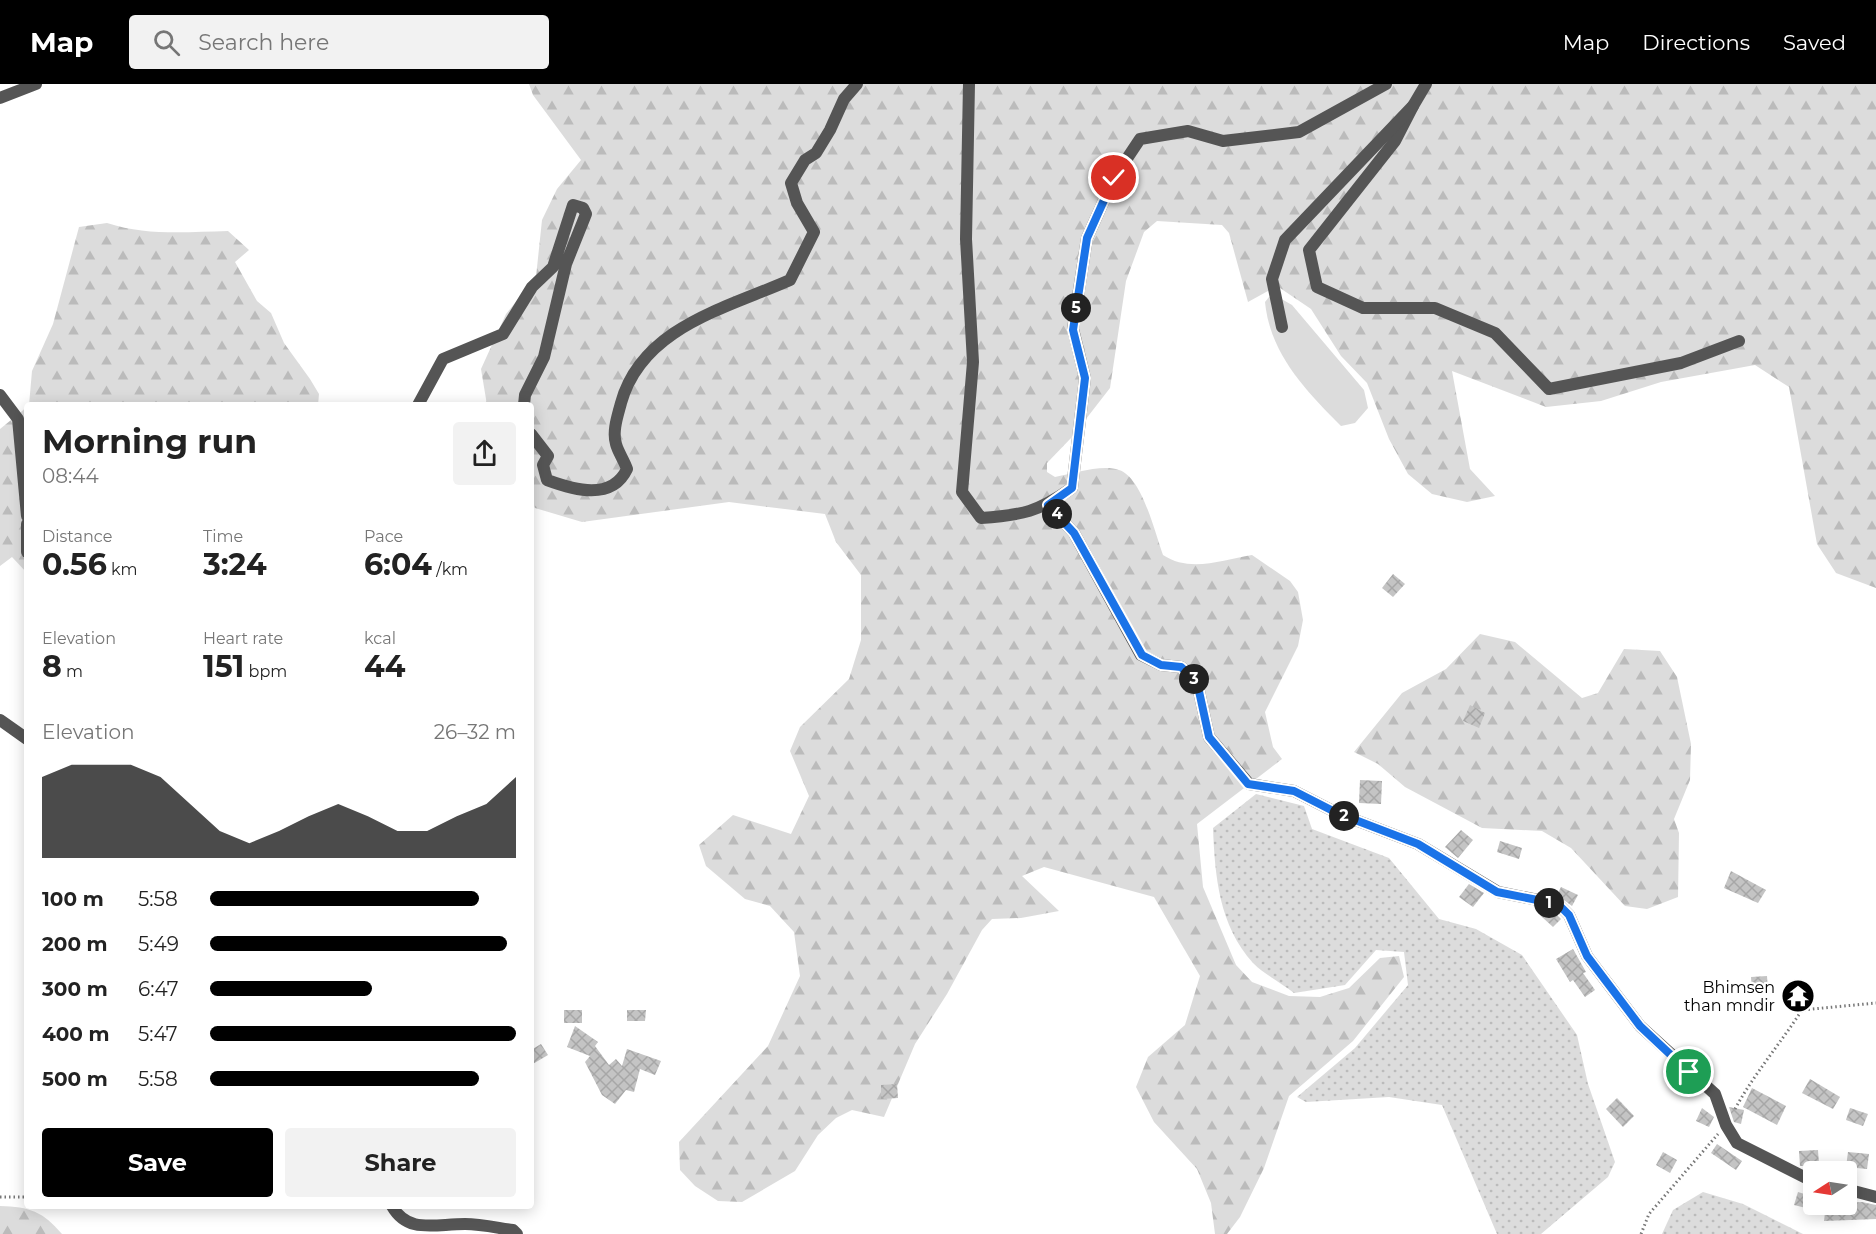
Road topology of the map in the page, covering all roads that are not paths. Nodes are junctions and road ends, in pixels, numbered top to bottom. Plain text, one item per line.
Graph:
1 (36, 84) edge
2 (857, 84) edge
3 (969, 84) edge
4 (1386, 84) edge
5 (1426, 84) edge
6 (0, 98) edge
7 (1413, 106) junction
8 (1282, 327) dead end
9 (1739, 341) dead end
10 (0, 395) edge
11 (420, 402) edge
12 (524, 402) edge
13 (534, 438) edge
14 (24, 484) edge
15 (1048, 505) junction
16 (0, 720) edge
17 (24, 737) edge
18 (1803, 1176) edge
19 (1857, 1192) edge
20 (1876, 1197) edge
21 (394, 1209) edge
22 (517, 1234) edge

1 - 6 street
2 - 13 street
3 - 15 street
4 - 15 street
5 - 7 street
7 - 8 street
7 - 9 street
10 - 14 street
11 - 12 street
15 - 18 street
16 - 17 street
19 - 20 street
21 - 22 street

